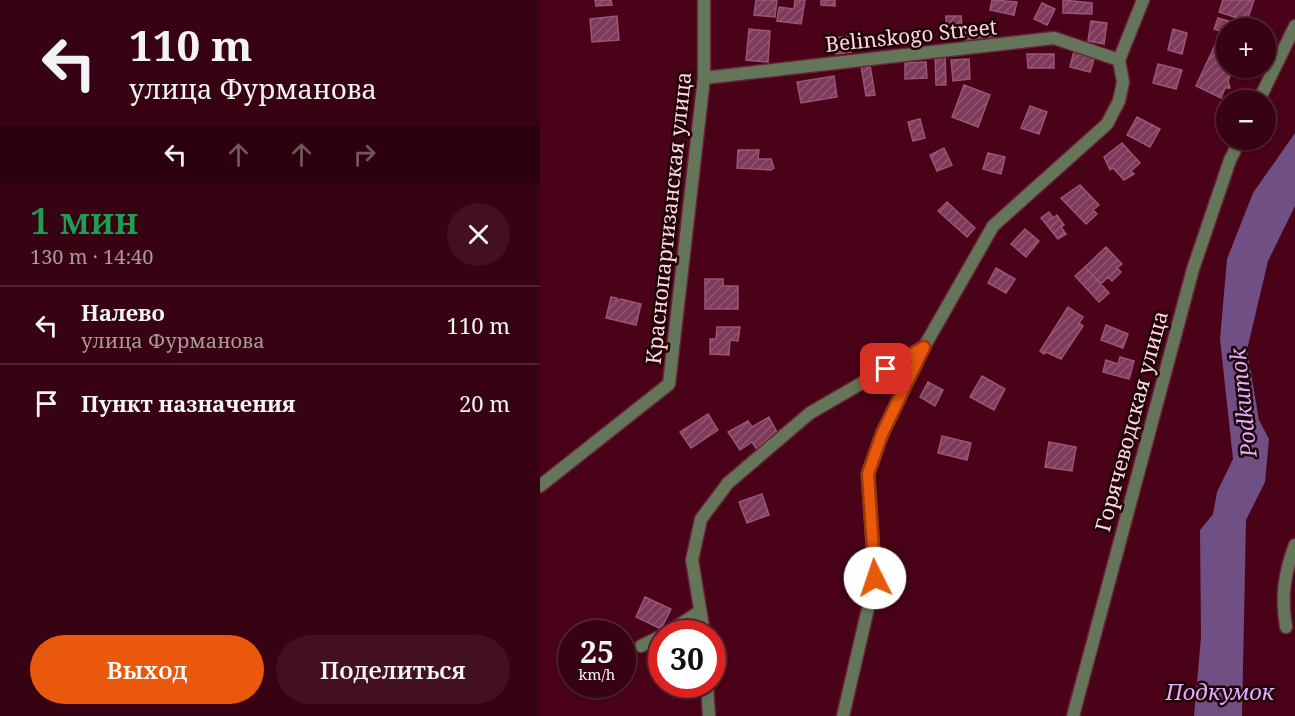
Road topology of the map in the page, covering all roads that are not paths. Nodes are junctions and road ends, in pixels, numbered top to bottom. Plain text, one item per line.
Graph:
1 (704, 0) edge
2 (1143, 0) edge
3 (1295, 26) edge
4 (1119, 60) junction
5 (704, 78) junction
6 (1264, 90) edge
7 (1235, 150) edge
8 (924, 347) junction
9 (540, 486) edge
10 (1295, 545) edge
11 (699, 612) junction
12 (687, 620) edge
13 (701, 620) edge
14 (1286, 627) dead end
15 (648, 643) edge
16 (641, 646) dead end
17 (708, 698) edge
18 (709, 716) edge
19 (843, 716) edge
20 (1072, 716) edge

1 - 5 street, Краснопартизанская улица
2 - 4 street
3 - 6 street
4 - 5 street, Belinskogo Street
4 - 8 street
5 - 9 street, Краснопартизанская улица
7 - 20 street, Горячеводская улица
8 - 11 street
8 - 19 street
10 - 14 street
11 - 12 street
11 - 13 street
15 - 16 street
17 - 18 street

